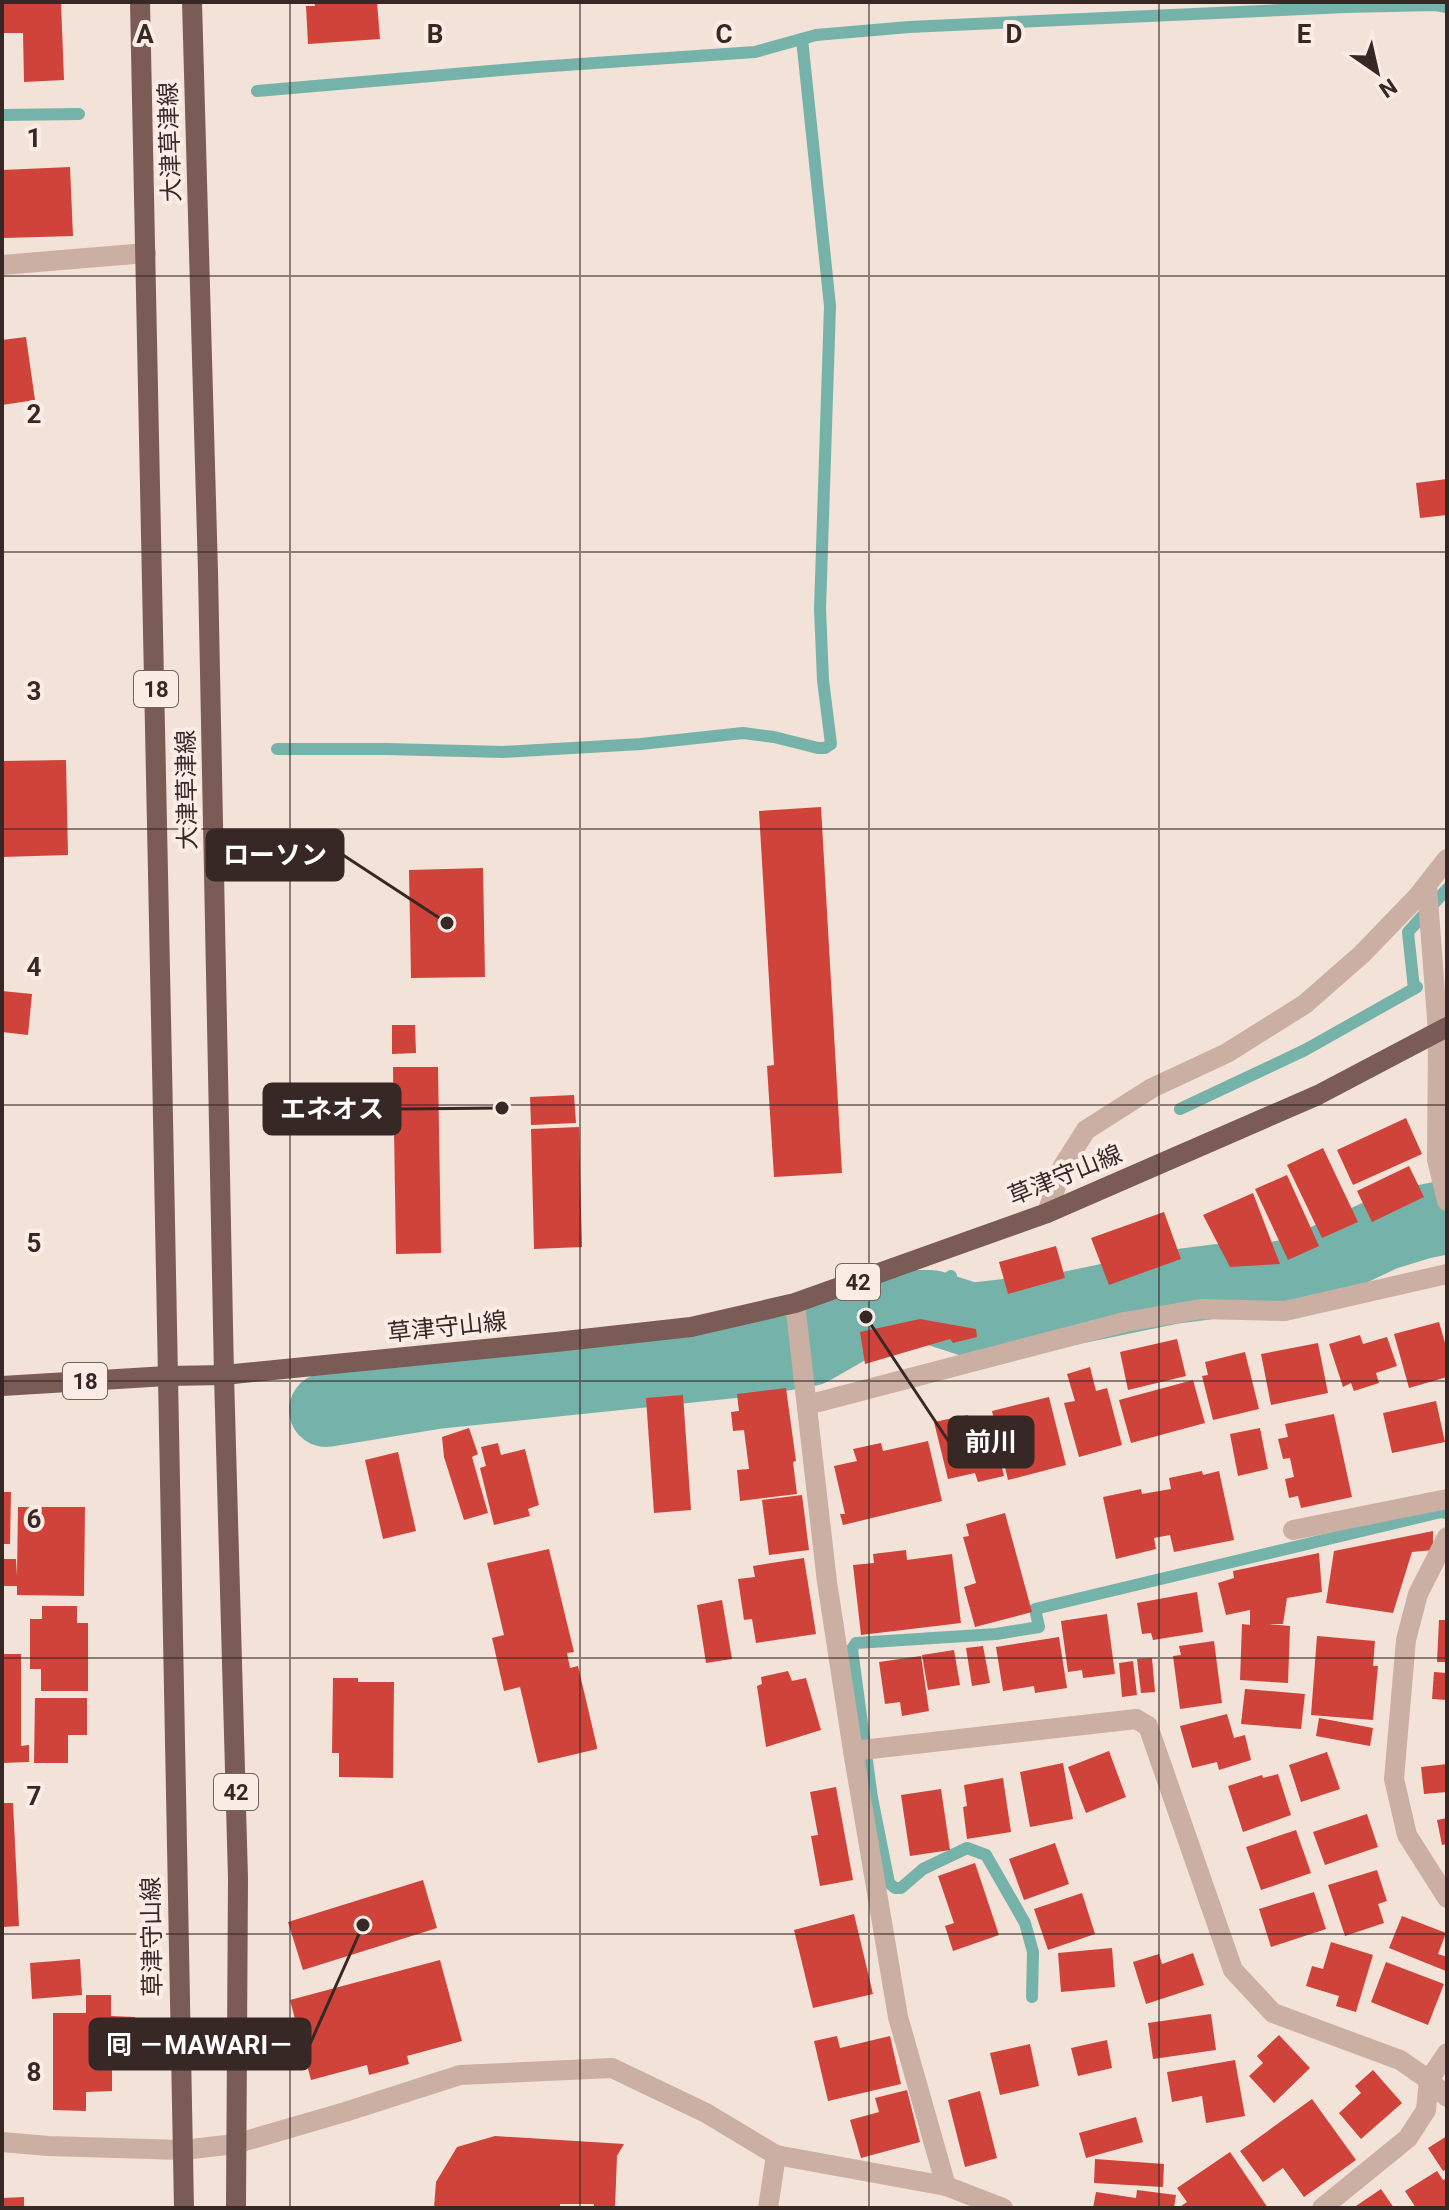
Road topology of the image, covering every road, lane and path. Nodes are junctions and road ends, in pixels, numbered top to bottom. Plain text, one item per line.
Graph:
1 (140, 2) edge
2 (192, 2) edge
3 (146, 253) junction
4 (2, 265) edge
5 (1447, 859) edge
6 (1427, 886) junction
7 (1443, 1029) edge
8 (1447, 1201) edge
9 (1047, 1213) junction
10 (1447, 1274) edge
11 (795, 1303) junction
12 (224, 1375) junction
13 (167, 1376) junction
14 (2, 1386) edge
15 (807, 1405) junction
16 (1447, 1499) edge
17 (1293, 1530) dead end
18 (1447, 1537) edge
19 (853, 1751) junction
20 (1447, 1898) edge
21 (1447, 2053) edge
22 (1429, 2080) junction
23 (1447, 2097) edge
24 (2, 2142) edge
25 (235, 2144) junction
26 (183, 2150) junction
27 (776, 2155) junction
28 (946, 2186) junction
29 (184, 2208) edge
30 (236, 2208) edge
31 (768, 2208) edge
32 (1003, 2208) edge
33 (1322, 2208) edge

1 - 3 main road, 大津草津線 / 18
2 - 12 main road, 大津草津線 / 18
3 - 4 street
3 - 13 main road, 大津草津線 / 18
5 - 6 street
6 - 7 street
6 - 9 street
7 - 8 street
7 - 9 main road, 草津守山線 / 42
9 - 11 main road, 草津守山線 / 42
10 - 15 street
11 - 12 main road, 草津守山線 / 42
11 - 15 street
12 - 13 main road, 18
12 - 25 main road, 42
13 - 14 main road, 18
13 - 26 main road, 草津守山線
15 - 19 street
16 - 17 street
18 - 20 street
19 - 22 street
19 - 28 street
21 - 22 street
22 - 23 street
22 - 33 street
24 - 26 street
25 - 26 street
25 - 27 street
25 - 30 main road, 42
26 - 29 main road, 草津守山線
27 - 28 street
27 - 31 street
28 - 32 street

